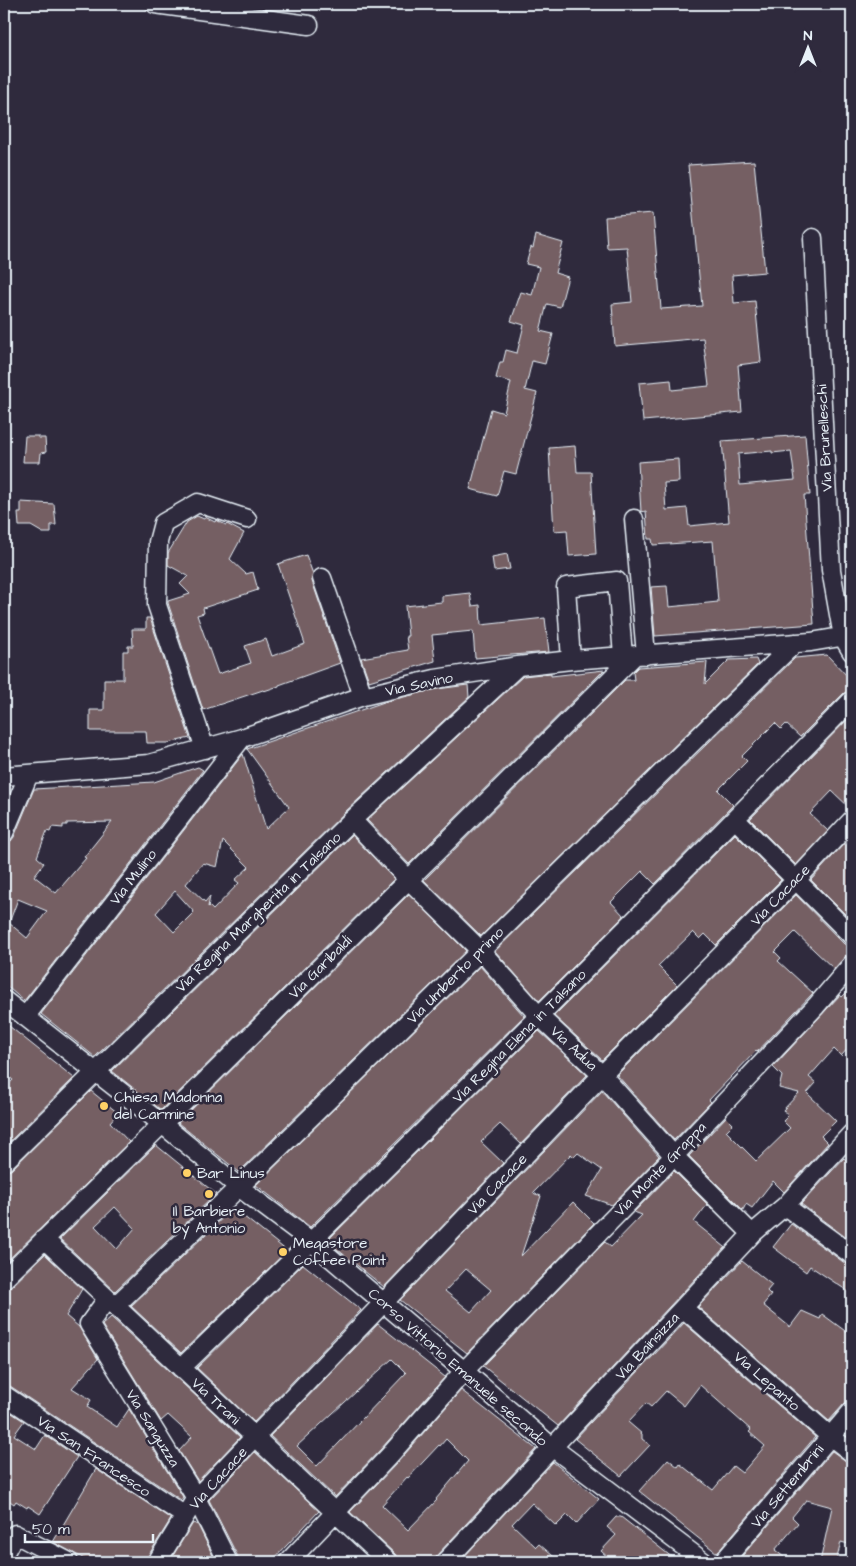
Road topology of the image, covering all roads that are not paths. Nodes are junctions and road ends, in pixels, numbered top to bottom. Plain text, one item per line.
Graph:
1 (155, 4) edge
2 (309, 25) dead end
3 (814, 238) dead end
4 (247, 519) dead end
5 (634, 519) dead end
6 (322, 578) dead end
7 (849, 641) edge
8 (795, 643) junction
9 (635, 655) junction
10 (571, 660) junction
11 (518, 666) junction
12 (363, 696) junction
13 (852, 700) edge
14 (242, 738) junction
15 (205, 749) junction
16 (29, 774) junction
17 (4, 776) edge
18 (735, 819) junction
19 (352, 820) junction
20 (852, 820) edge
21 (4, 833) edge
22 (408, 879) junction
23 (796, 880) junction
24 (852, 936) edge
25 (480, 950) junction
26 (852, 964) edge
27 (4, 1000) edge
28 (539, 1016) junction
29 (25, 1017) junction
30 (96, 1072) junction
31 (602, 1075) junction
32 (162, 1124) junction
33 (852, 1133) edge
34 (674, 1156) junction
35 (4, 1162) edge
36 (240, 1188) junction
37 (785, 1206) junction
38 (752, 1234) junction
39 (44, 1239) junction
40 (312, 1242) junction
41 (852, 1255) edge
42 (4, 1279) edge
43 (383, 1302) junction
44 (111, 1303) junction
45 (683, 1308) junction
46 (181, 1368) junction
47 (464, 1371) junction
48 (4, 1395) edge
49 (852, 1411) edge
50 (830, 1436) junction
51 (255, 1438) junction
52 (552, 1447) junction
53 (852, 1453) edge
54 (196, 1498) junction
55 (334, 1512) junction
56 (185, 1516) junction
57 (4, 1554) edge
58 (69, 1562) edge
59 (157, 1562) edge
60 (228, 1562) edge
61 (288, 1562) edge
62 (388, 1562) edge
63 (445, 1562) edge
64 (704, 1562) edge
65 (723, 1562) edge

1 - 2 street
3 - 7 street, Via Brunelleschi
4 - 15 street
5 - 9 street
6 - 12 street
7 - 8 street, Via Savino
8 - 9 street, Via Savino
8 - 25 street, Via Umberto primo
9 - 10 street, Via Savino
9 - 10 street
9 - 22 street, Via Garibaldi
10 - 11 street, Via Savino
11 - 12 street, Via Savino
11 - 19 street, Via Regina Margherita in Talsano
12 - 14 street, Via Savino
13 - 18 street, Via Regina Elena in Talsano
14 - 15 street, Via Savino
14 - 29 street, Via Mulino
15 - 16 street, Via Savino
16 - 17 street, Via Savino
16 - 21 street
18 - 23 street
18 - 28 street, Via Regina Elena in Talsano
19 - 22 street, Via Adua
19 - 30 street, Via Regina Margherita in Talsano
20 - 23 street, Via Cacace
22 - 25 street, Via Adua
22 - 32 street, Via Garibaldi
23 - 24 street
23 - 31 street, Via Cacace
25 - 28 street, Via Adua
25 - 36 street, Via Umberto primo
26 - 34 street, Via Monte Grappa
27 - 29 street, Corso Vittorio Emanuele secondo
28 - 31 street, Via Adua
28 - 40 street, Via Regina Elena in Talsano
29 - 30 street, Corso Vittorio Emanuele secondo
30 - 32 street, Corso Vittorio Emanuele secondo
30 - 35 street, Via Regina Margherita in Talsano
31 - 34 street, Via Adua
31 - 43 street, Via Cacace
32 - 36 street, Corso Vittorio Emanuele secondo
32 - 39 street, Via Garibaldi
33 - 37 street, Via Bainsizza
34 - 38 street, Via Adua
34 - 47 street, Via Monte Grappa
36 - 40 street, Corso Vittorio Emanuele secondo
36 - 44 street, Via Umberto primo
37 - 38 street, Via Bainsizza
37 - 41 street
38 - 45 street, Via Bainsizza
39 - 42 street, Via Garibaldi
39 - 44 street, Via Trani
40 - 43 street, Corso Vittorio Emanuele secondo
40 - 46 street, Via Regina Elena in Talsano
43 - 47 street, Corso Vittorio Emanuele secondo
43 - 51 street, Via Cacace
44 - 46 street, Via Trani
44 - 54 street, Via Sanguzza
45 - 50 street, Via Lepanto
45 - 52 street, Via Bainsizza
46 - 51 street, Via Trani
47 - 52 street, Corso Vittorio Emanuele secondo
47 - 55 street, Via Monte Grappa
48 - 56 street, Via San Francesco
49 - 50 street, Via Settembrini
50 - 53 street, Via Lepanto
50 - 65 street, Via Settembrini
51 - 54 street, Via Cacace
51 - 55 street, Via Trani
52 - 63 street, Via Bainsizza
52 - 64 street, Corso Vittorio Emanuele secondo
54 - 56 street, Via Cacace
54 - 60 street, Via Sanguzza
55 - 61 street, Via Monte Grappa
55 - 62 street, Via Trani
56 - 59 street, Via Cacace
57 - 58 street

